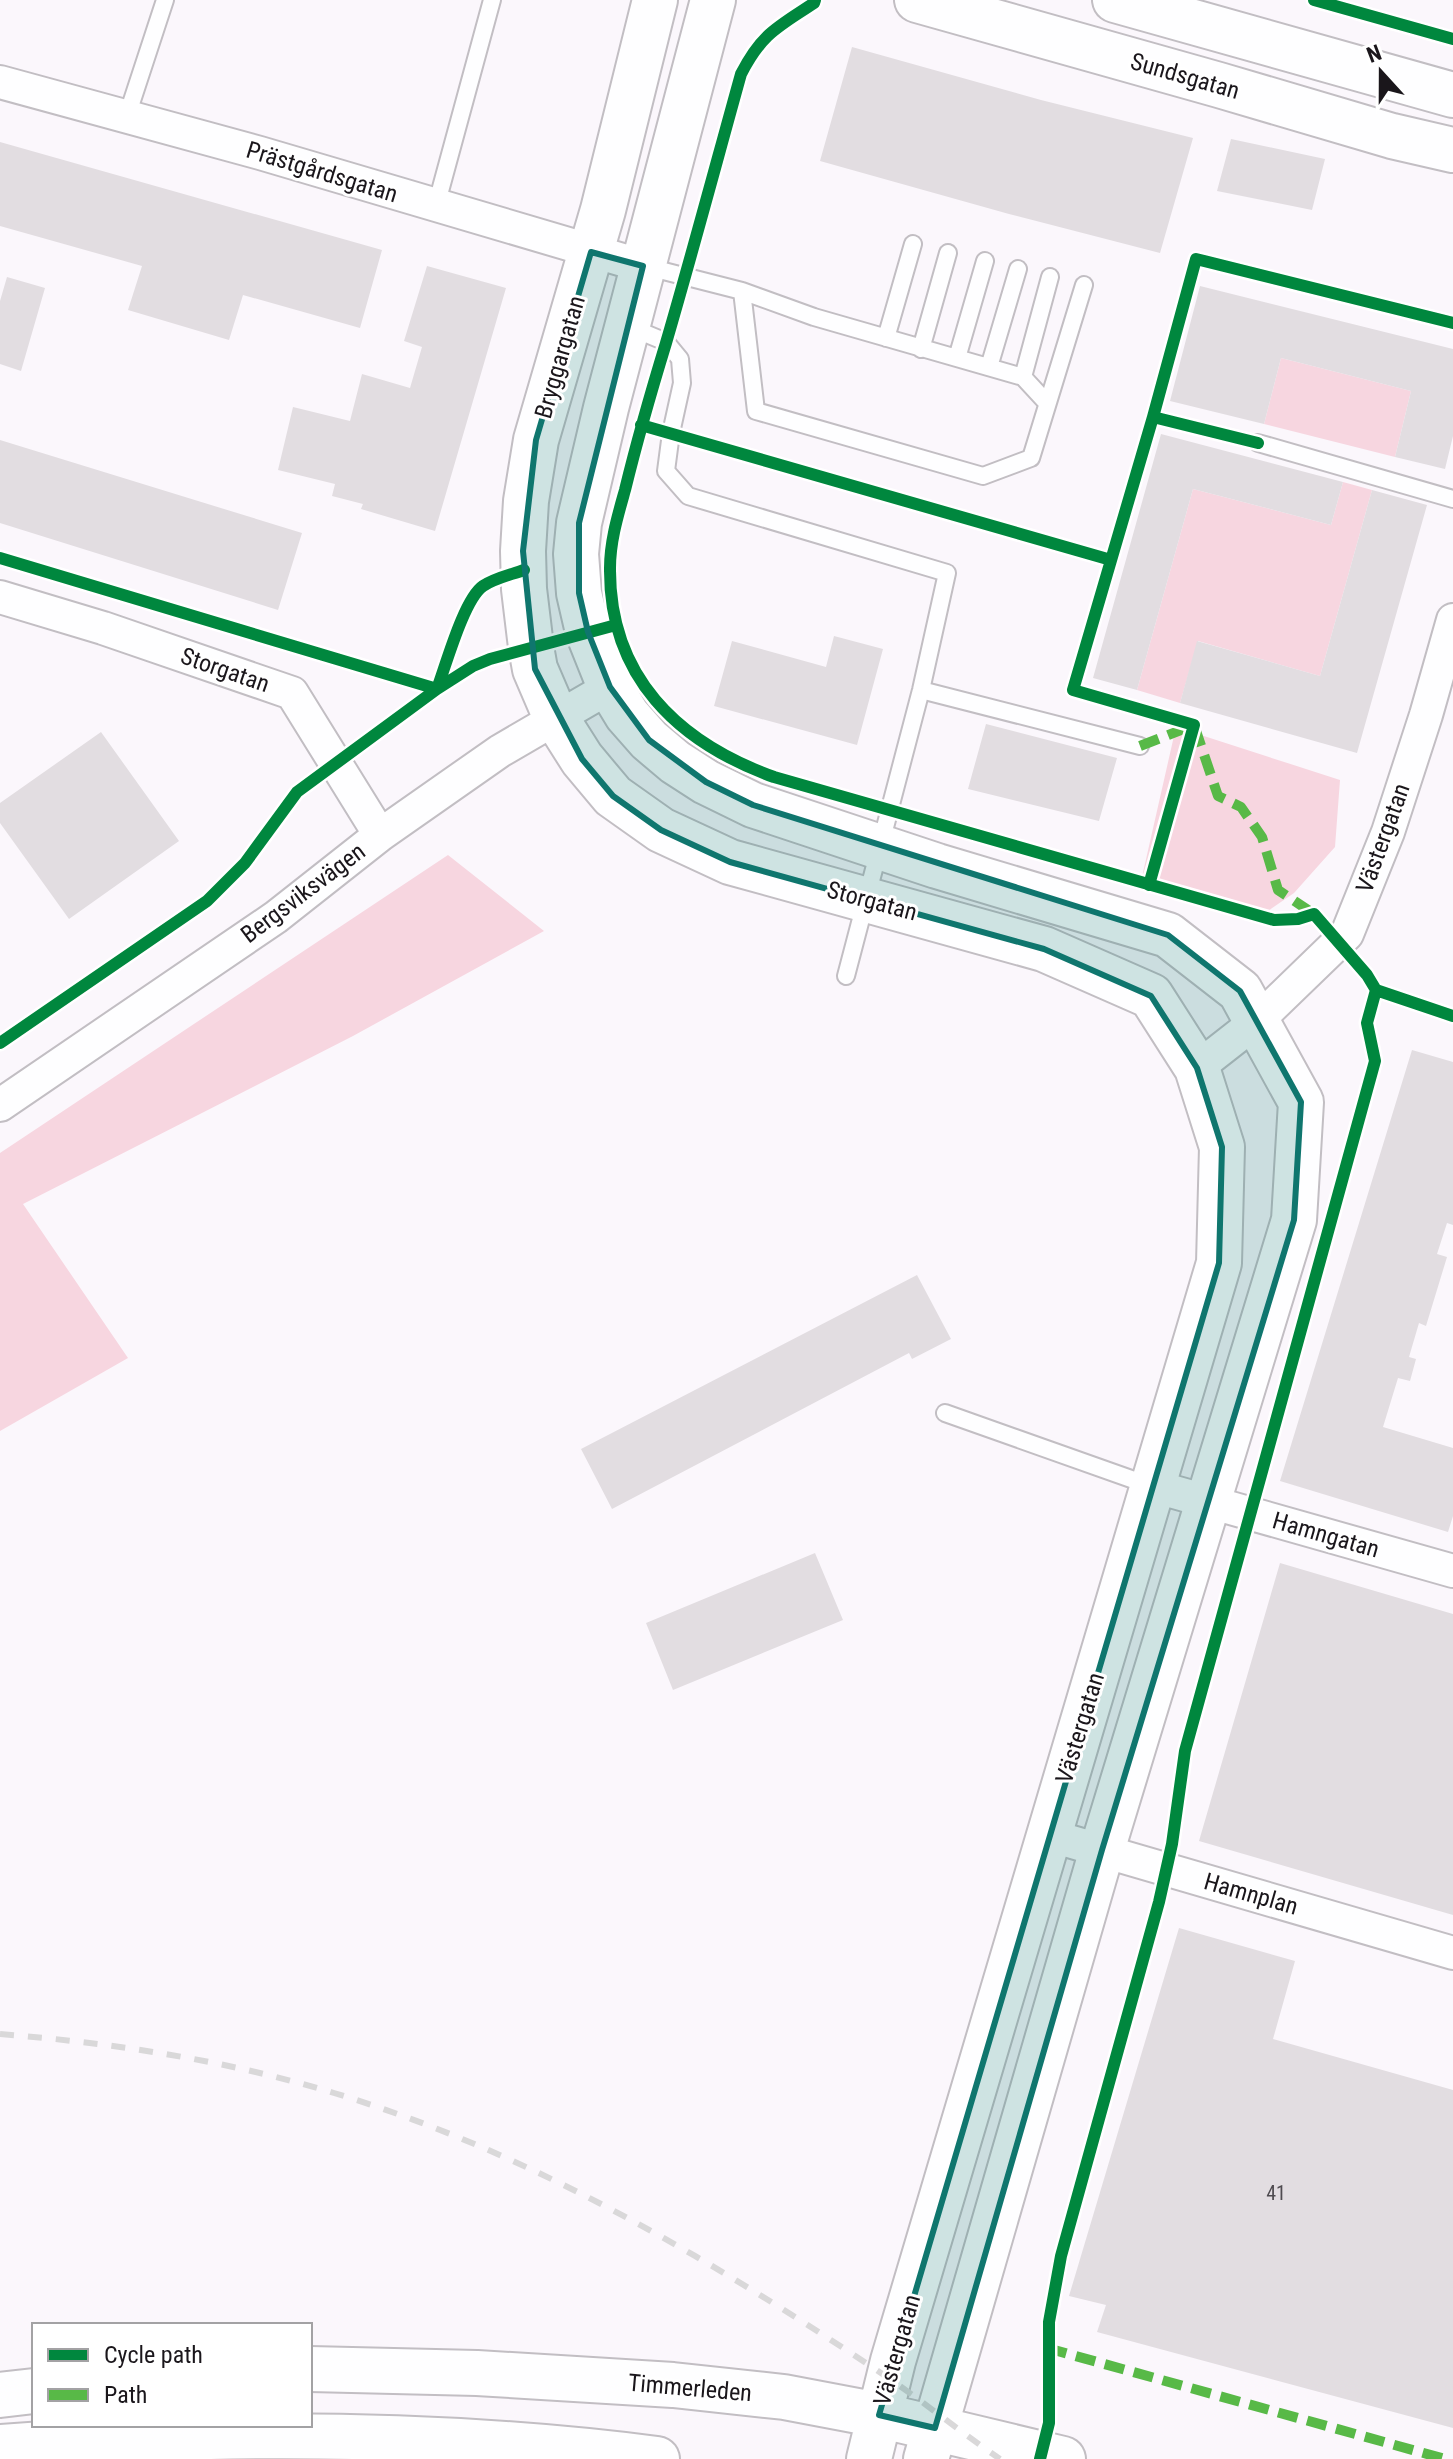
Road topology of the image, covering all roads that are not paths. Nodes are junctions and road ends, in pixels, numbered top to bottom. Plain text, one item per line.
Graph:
1 (165, 0) edge
2 (492, 0) edge
3 (655, 0) edge
4 (713, 0) edge
5 (917, 0) edge
6 (1115, 0) edge
7 (0, 82) edge
8 (1453, 95) edge
9 (127, 116) junction
10 (1453, 150) edge
11 (436, 206) junction
12 (913, 244) dead end
13 (591, 252) junction
14 (948, 253) dead end
15 (985, 261) dead end
16 (643, 266) junction
17 (1018, 269) dead end
18 (1050, 277) dead end
19 (1084, 285) dead end
20 (742, 291) junction
21 (627, 325) junction
22 (886, 338) junction
23 (921, 349) junction
24 (957, 358) junction
25 (989, 367) junction
26 (1023, 377) junction
27 (1047, 403) junction
28 (1258, 443) dead end
29 (1453, 499) edge
30 (0, 597) edge
31 (1453, 620) edge
32 (921, 690) junction
33 (615, 695) junction
34 (556, 718) junction
35 (1140, 746) dead end
36 (380, 835) junction
37 (881, 848) junction
38 (868, 900) junction
39 (846, 976) dead end
40 (1257, 1021) junction
41 (1197, 1068) junction
42 (0, 1105) edge
43 (945, 1413) dead end
44 (1153, 1486) junction
45 (1207, 1502) junction
46 (1453, 1571) edge
47 (1048, 1835) junction
48 (1102, 1850) junction
49 (1453, 1953) edge
50 (312, 2369) edge
51 (32, 2391) edge
52 (0, 2395) edge
53 (879, 2415) junction
54 (930, 2444) edge
55 (0, 2447) edge
56 (657, 2459) edge
57 (869, 2459) edge
58 (1063, 2459) edge

1 - 9 lane
2 - 11 lane
3 - 13 street, Bryggargatan
4 - 16 street
5 - 10 street, Sundsgatan
6 - 8 street
7 - 9 street, Prästgårdsgatan
9 - 11 street, Prästgårdsgatan
11 - 13 street, Prästgårdsgatan
12 - 22 lane
13 - 16 street, Prästgårdsgatan
13 - 34 street, Bryggargatan
14 - 23 lane
15 - 24 lane
16 - 20 lane
16 - 21 street
17 - 25 lane
18 - 26 lane
19 - 27 lane
20 - 22 lane
20 - 27 lane
21 - 32 lane
21 - 33 street
22 - 23 lane
23 - 24 lane
24 - 25 lane
25 - 26 lane
26 - 27 lane
28 - 29 lane
30 - 36 street, Storgatan
31 - 40 street, Västergatan
32 - 35 lane
32 - 37 lane
33 - 34 street, Bergsviksvägen
33 - 37 street
34 - 36 street, Bergsviksvägen
34 - 38 street, Storgatan
36 - 42 street, Bergsviksvägen
37 - 38 lane
37 - 40 street
38 - 39 lane
38 - 41 street, Storgatan
40 - 41 street, Västergatan
40 - 45 street
41 - 44 street, Västergatan
43 - 44 lane
44 - 45 street, Hamngatan
44 - 47 street, Västergatan
45 - 46 street, Hamngatan
45 - 48 street
47 - 48 street, Hamnplan
47 - 53 street, Västergatan
48 - 49 street, Hamnplan
48 - 54 street
50 - 53 street, Timmerleden
51 - 52 street
53 - 54 street, Timmerleden
53 - 57 street, Västergatan
54 - 58 street, Timmerleden
55 - 56 street

